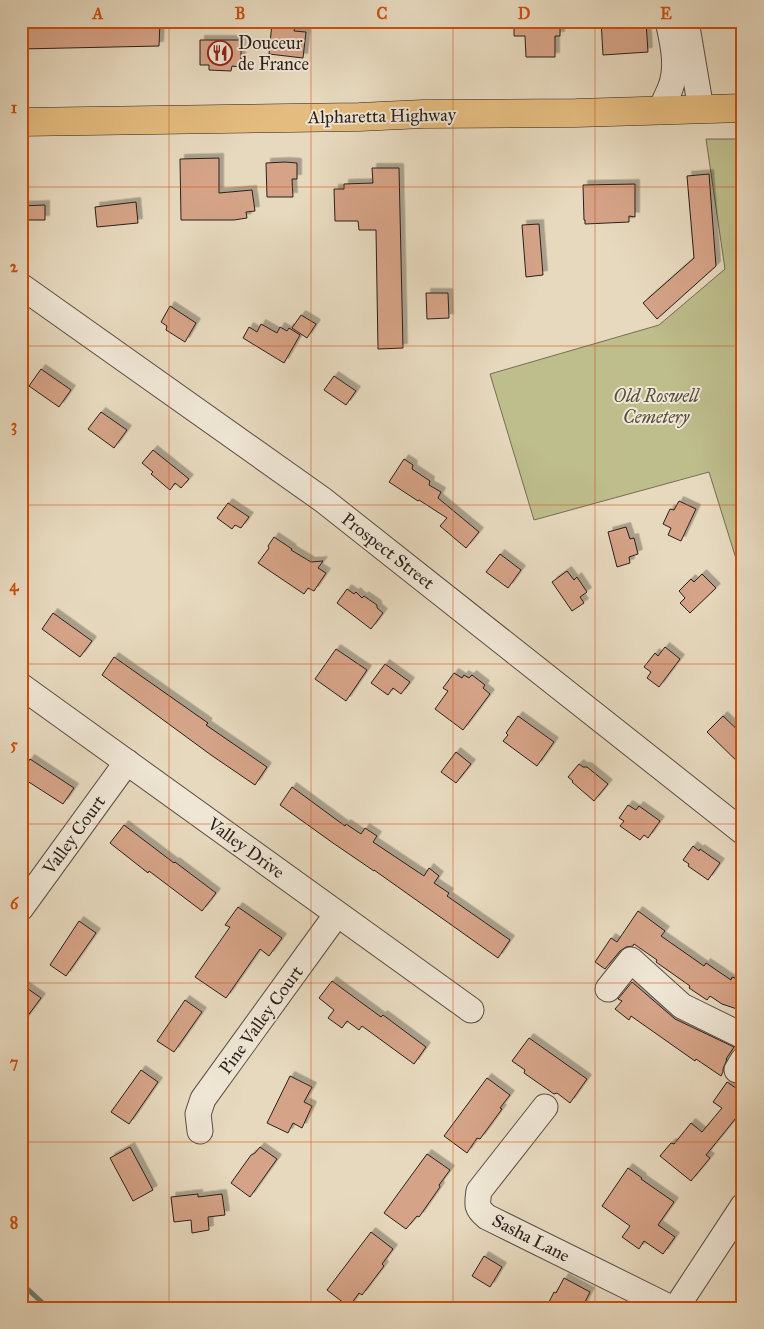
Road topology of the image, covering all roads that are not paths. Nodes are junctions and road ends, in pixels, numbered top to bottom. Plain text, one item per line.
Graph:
1 (694, 21) edge
2 (677, 22) edge
3 (693, 59) junction
4 (743, 108) edge
5 (701, 109) junction
6 (660, 111) junction
7 (21, 122) edge
8 (21, 286) edge
9 (21, 686) edge
10 (126, 762) junction
11 (743, 832) edge
12 (21, 908) edge
13 (338, 914) junction
14 (608, 989) dead end
15 (471, 1010) dead end
16 (743, 1036) edge
17 (544, 1107) dead end
18 (200, 1131) dead end
19 (743, 1206) edge
20 (671, 1308) edge
21 (676, 1308) edge

1 - 3 street
2 - 3 street
2 - 6 street
3 - 5 street
4 - 5 highway, Alpharetta Highway
5 - 6 highway, Alpharetta Highway
6 - 7 highway, Alpharetta Highway
8 - 11 street, Prospect Street
9 - 10 street, Valley Drive
10 - 12 street, Valley Court
10 - 13 street, Valley Drive
13 - 15 street, Valley Drive
13 - 18 street, Pine Valley Court
14 - 16 street
17 - 20 street, Sasha Lane
19 - 21 street

